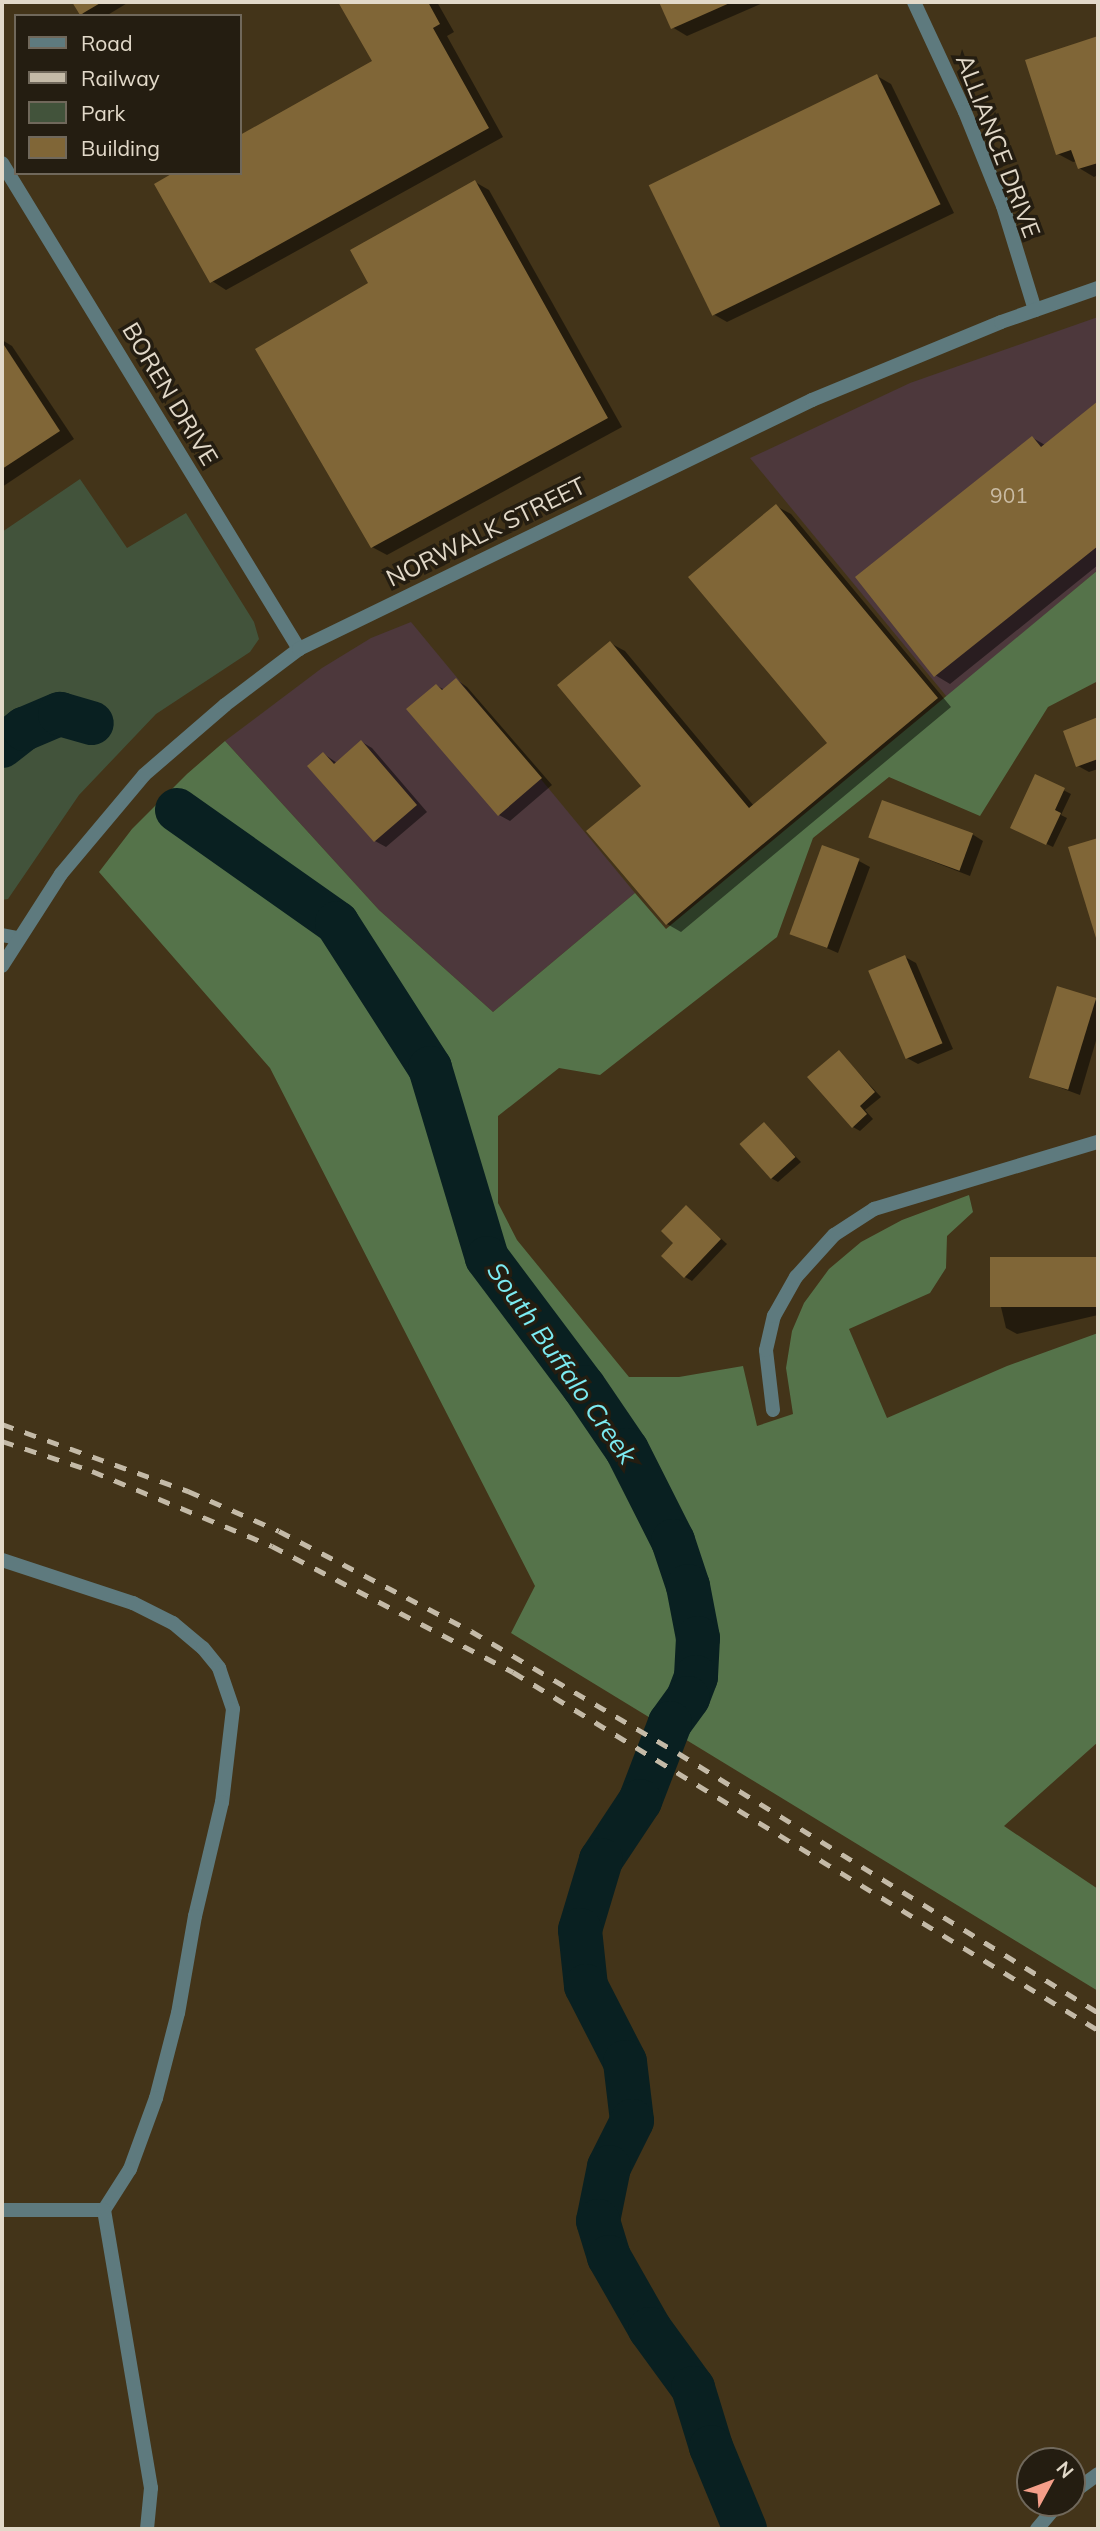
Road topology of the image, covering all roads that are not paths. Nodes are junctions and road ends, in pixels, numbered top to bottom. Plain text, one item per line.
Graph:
1 (914, 2) edge
2 (2, 163) edge
3 (1098, 288) edge
4 (1035, 310) junction
5 (299, 649) junction
6 (2, 935) edge
7 (18, 938) junction
8 (2, 966) edge
9 (1098, 1142) edge
10 (773, 1410) dead end
11 (2, 1560) edge
12 (2, 2210) edge
13 (104, 2210) junction
14 (148, 2529) edge

1 - 4 street, ALLIANCE DRIVE
2 - 5 street, BOREN DRIVE
3 - 4 street, NORWALK STREET
4 - 5 street, NORWALK STREET
5 - 7 street, NORWALK STREET
6 - 7 street
7 - 8 street, NORWALK STREET
9 - 10 street
11 - 13 street
12 - 13 street
13 - 14 street

